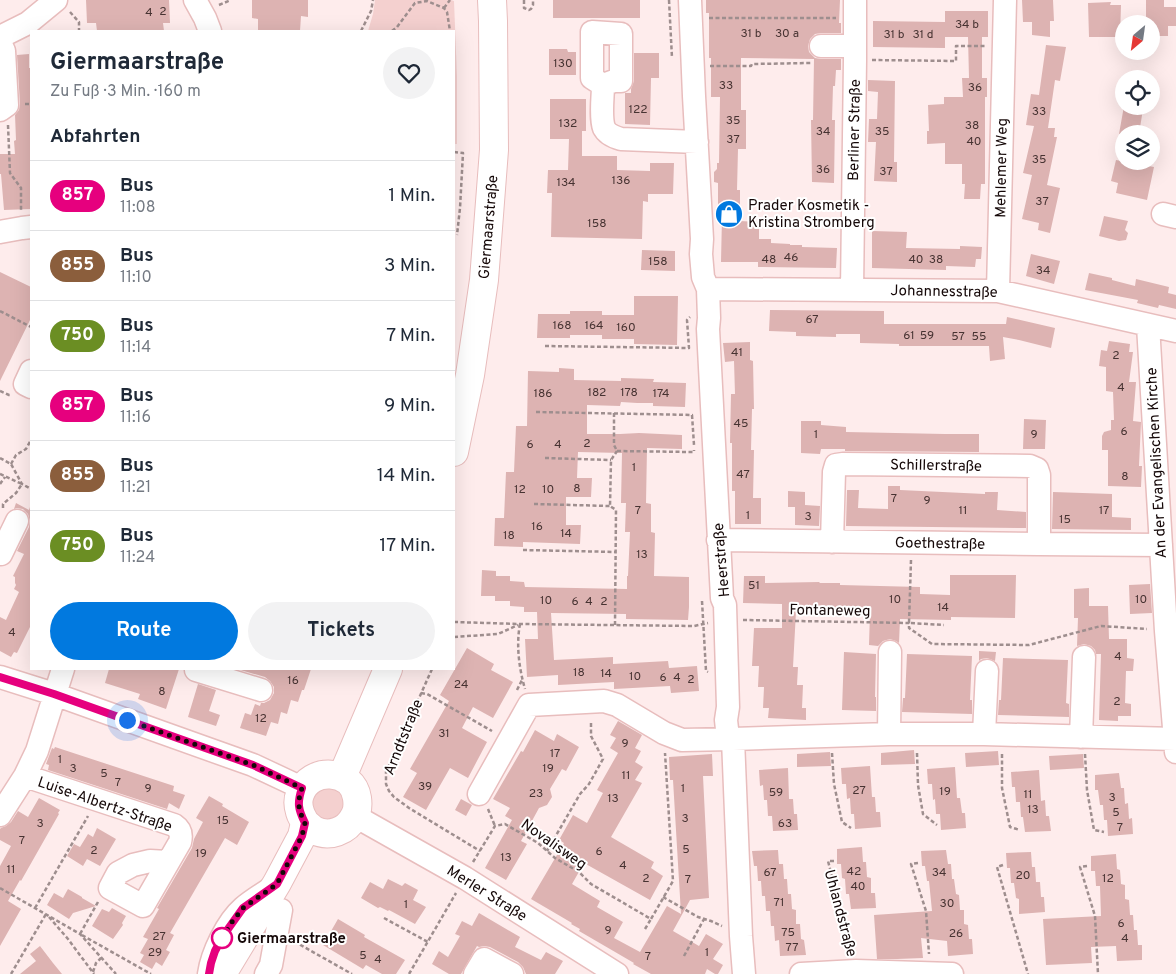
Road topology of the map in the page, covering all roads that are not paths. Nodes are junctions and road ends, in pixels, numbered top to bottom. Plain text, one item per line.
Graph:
1 (195, 0) edge
2 (492, 0) edge
3 (1005, 0) edge
4 (63, 6) edge
5 (690, 9) edge
6 (855, 9) edge
7 (210, 30) edge
8 (0, 37) edge
9 (0, 42) edge
10 (821, 46) road end
11 (855, 53) junction
12 (603, 86) dead end
13 (0, 110) edge
14 (697, 142) junction
15 (708, 289) junction
16 (852, 290) junction
17 (998, 291) junction
18 (1148, 325) junction
19 (1176, 331) edge
20 (30, 373) edge
21 (30, 386) edge
22 (455, 447) edge
23 (17, 521) dead end
24 (718, 540) junction
25 (832, 542) junction
26 (1039, 544) junction
27 (1161, 545) junction
28 (0, 555) edge
29 (890, 652) dead end
30 (1084, 657) dead end
31 (63, 670) edge
32 (198, 670) edge
33 (388, 670) edge
34 (987, 671) dead end
35 (0, 677) edge
36 (261, 690) dead end
37 (54, 694) junction
38 (889, 734) junction
39 (993, 734) junction
40 (731, 738) junction
41 (1083, 738) junction
42 (1175, 739) edge
43 (1176, 752) edge
44 (342, 777) junction
45 (13, 783) edge
46 (302, 788) junction
47 (478, 794) dead end
48 (0, 815) edge
49 (355, 816) junction
50 (316, 828) junction
51 (168, 862) junction
52 (277, 884) junction
53 (281, 910) junction
54 (930, 973) edge
55 (210, 974) edge
56 (222, 974) edge
57 (241, 974) edge
58 (266, 974) edge
59 (475, 974) edge
60 (512, 974) edge
61 (617, 974) edge
62 (744, 974) edge
63 (801, 974) edge
64 (952, 974) edge

1 - 7 street
2 - 22 main road, Giermaarstraße
3 - 17 street, Mehlemer Weg
4 - 8 street
5 - 14 street, Heerstraße
6 - 11 street, Berliner Straße
9 - 13 street
10 - 11 street
11 - 16 street, Berliner Straße
12 - 14 street
14 - 15 street, Heerstraße
15 - 16 street, Johannesstraße
15 - 24 street, Heerstraße
16 - 17 street, Johannesstraße
17 - 18 street, Johannesstraße
18 - 19 street, Johannesstraße
18 - 27 street, An der Evangelischen Kirche
20 - 21 street
23 - 28 street
24 - 25 street, Goethestraße
24 - 40 street, Heerstraße
25 - 26 street, Goethestraße
25 - 26 street, Schillerstraße
26 - 27 street, Goethestraße
27 - 42 street, An der Evangelischen Kirche
29 - 38 street
30 - 41 street
31 - 37 street
32 - 36 street
33 - 44 main road
34 - 39 street
35 - 37 street
37 - 45 street
37 - 46 street
38 - 39 street
38 - 40 street
39 - 41 street
40 - 47 street
40 - 62 street, Heerstraße
41 - 42 street
42 - 43 street, An der Evangelischen Kirche
44 - 46 main road
44 - 49 main road
45 - 48 street
45 - 51 street, Luise-Albertz-Straße
46 - 50 main road
49 - 50 main road
49 - 61 street, Merler Straße
50 - 52 main road
50 - 53 main road
51 - 51 street, Luise-Albertz-Straße
52 - 55 street
52 - 56 main road
53 - 57 main road
53 - 58 street
54 - 63 street, Uhlandstraße
54 - 64 street, Uhlandstraße
59 - 60 street

